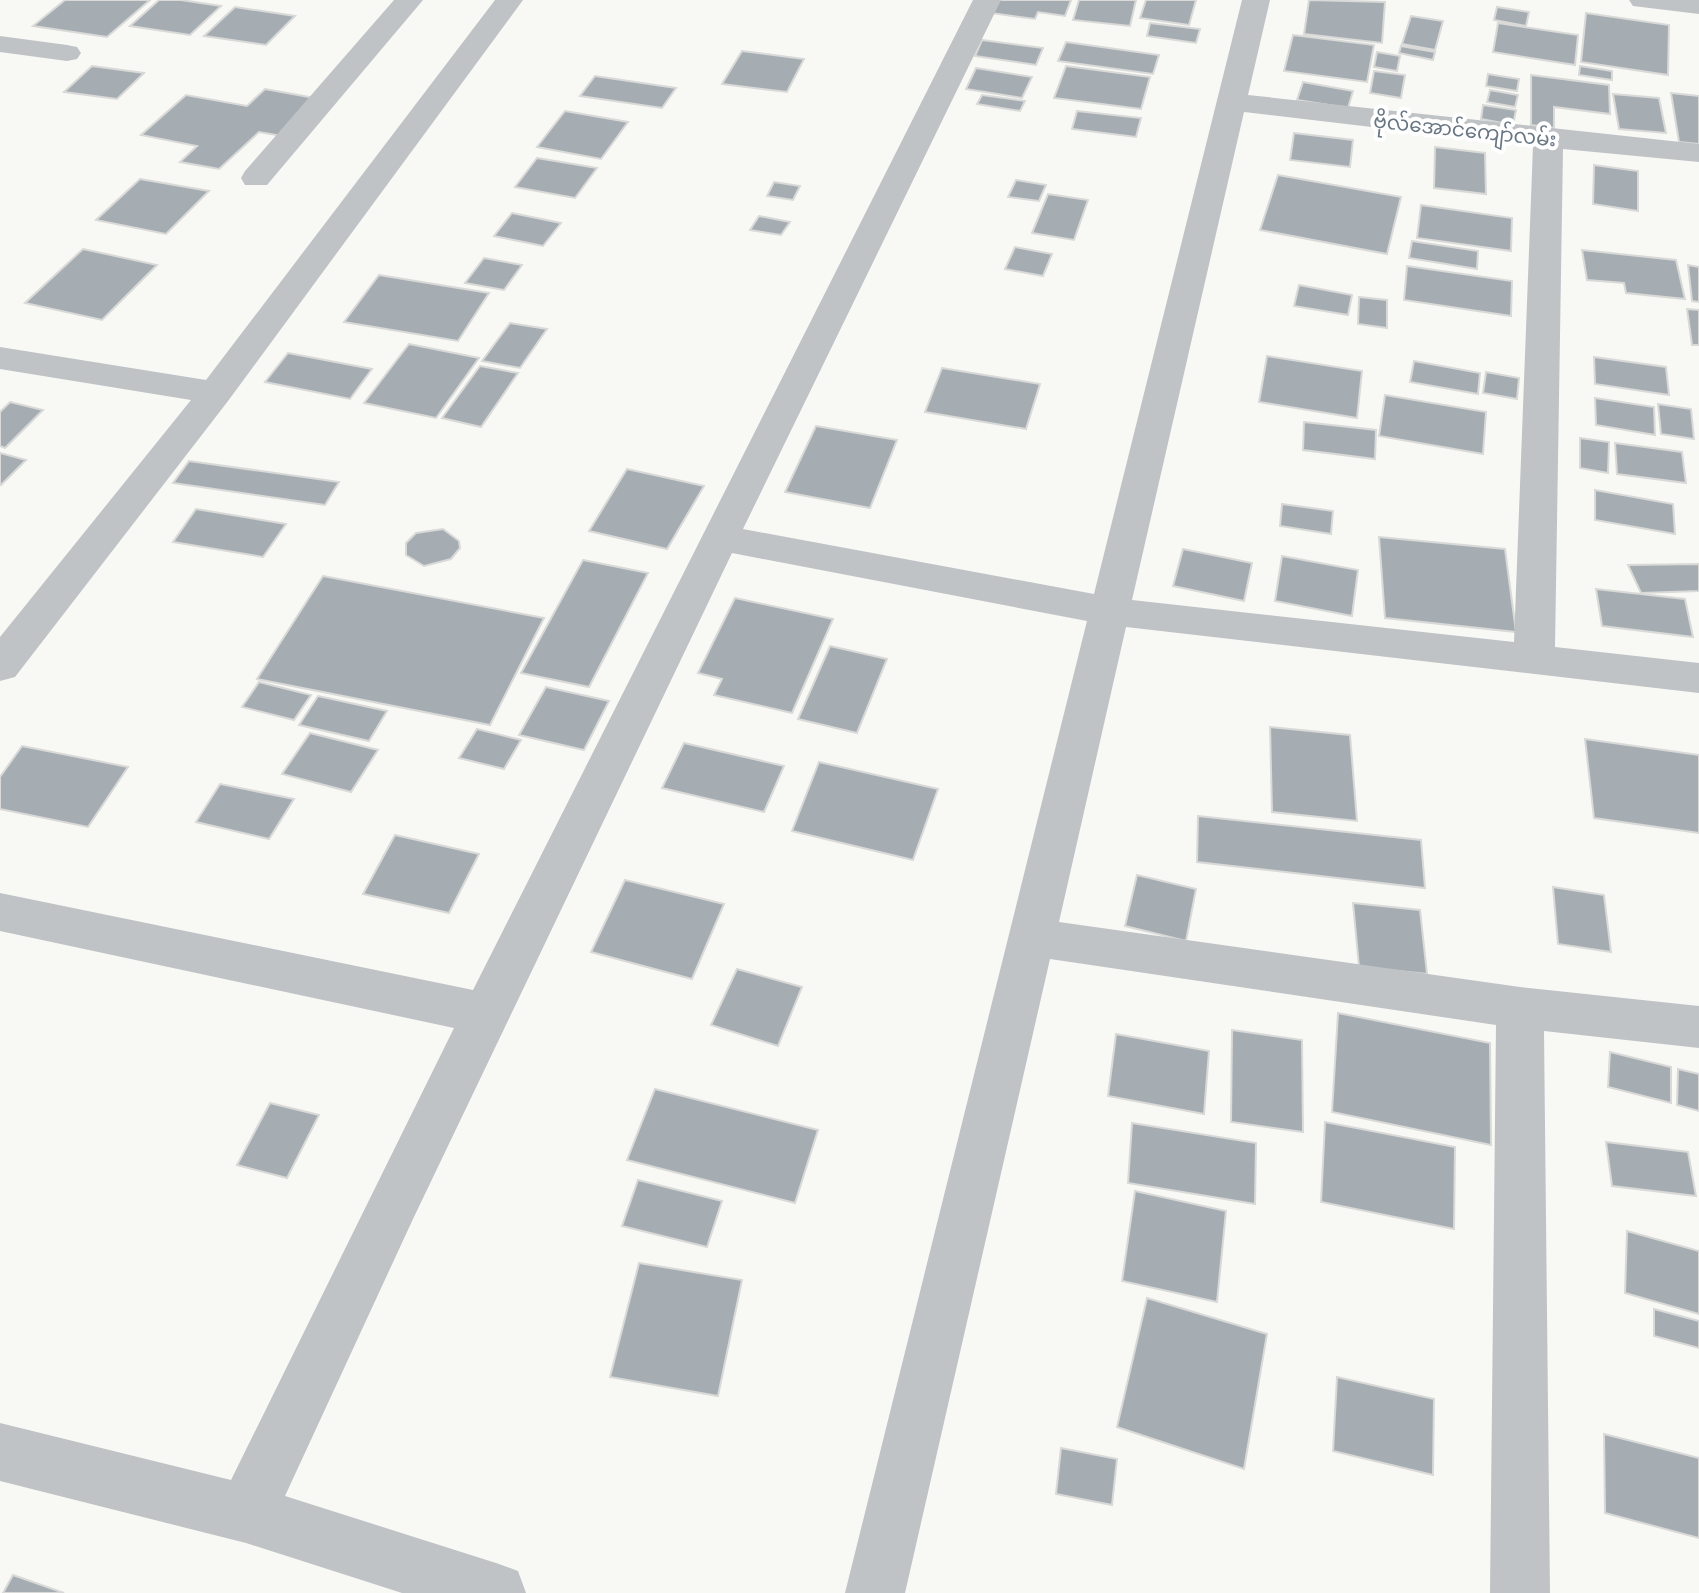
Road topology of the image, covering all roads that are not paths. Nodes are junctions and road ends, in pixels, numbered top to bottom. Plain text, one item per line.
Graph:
1 (409, 0) edge
2 (509, 0) edge
3 (987, 0) edge
4 (1256, 0) edge
5 (1643, 0) edge
6 (1699, 6) edge
7 (0, 44) edge
8 (67, 53) dead end
9 (1232, 102) junction
10 (1548, 138) junction
11 (1699, 153) edge
12 (256, 178) dead end
13 (0, 358) edge
14 (215, 393) junction
15 (720, 538) junction
16 (1107, 611) junction
17 (8, 644) edge
18 (1534, 659) junction
19 (1699, 678) edge
20 (0, 912) edge
21 (1030, 937) junction
22 (1520, 1008) junction
23 (486, 1014) junction
24 (1699, 1027) edge
25 (0, 1452) edge
26 (246, 1513) junction
27 (496, 1593) edge
28 (875, 1593) edge
29 (1520, 1593) edge

1 - 12 street
2 - 14 street
3 - 15 street
4 - 9 street
5 - 6 street
7 - 8 street
9 - 10 street, ဗိုလ်အောင်ကျော်လမ်း
9 - 16 street
10 - 11 street, ဗိုလ်အောင်ကျော်လမ်း
10 - 18 street
13 - 14 street
14 - 17 street
15 - 16 street
15 - 23 street
16 - 18 street
16 - 21 street
18 - 19 street
20 - 23 street
21 - 22 street
21 - 28 street
22 - 24 street
22 - 29 street
23 - 26 street
25 - 26 street
26 - 27 street

